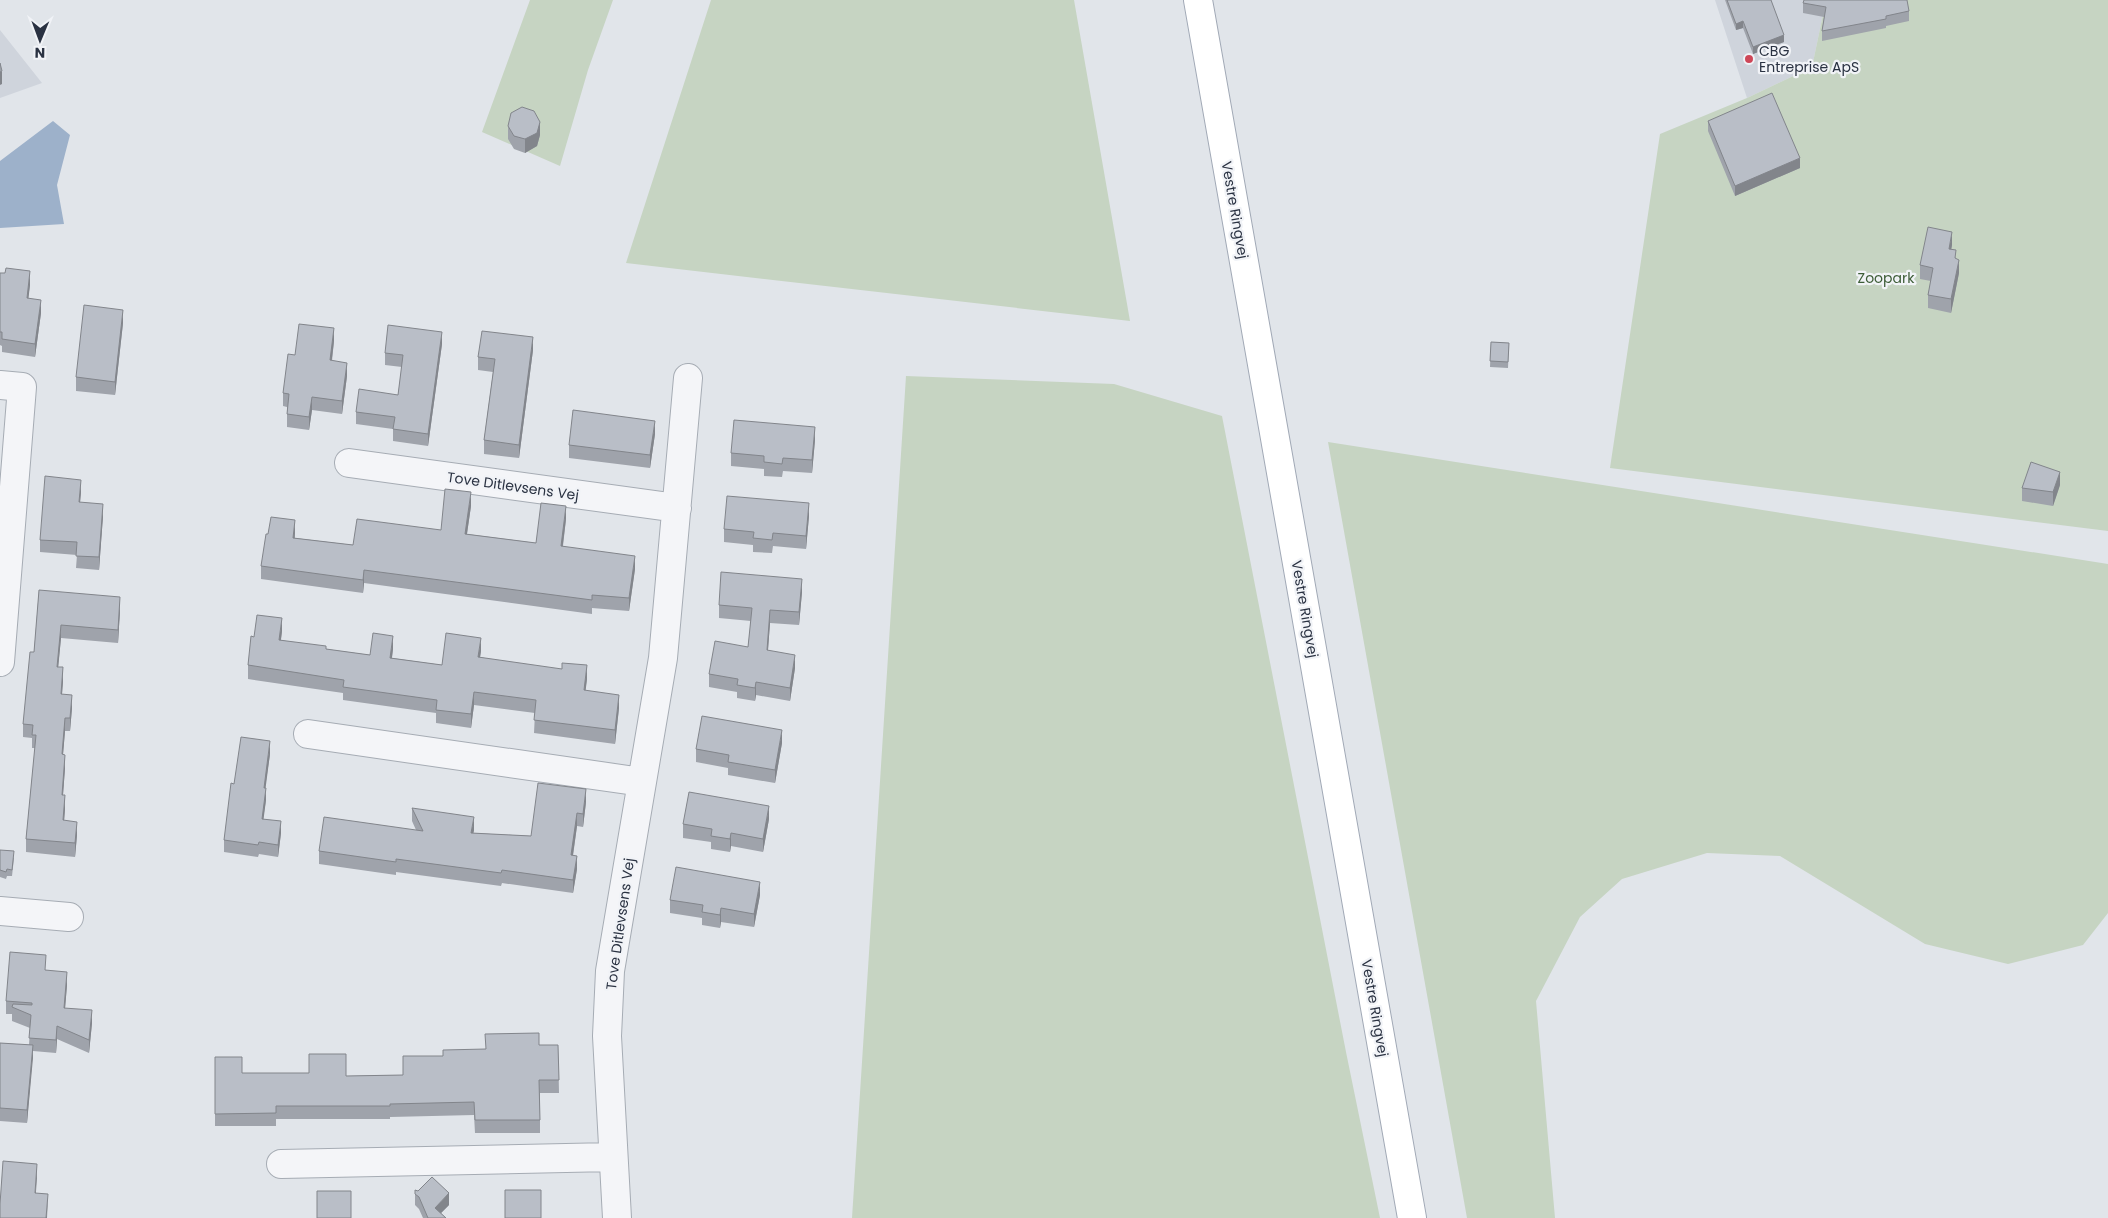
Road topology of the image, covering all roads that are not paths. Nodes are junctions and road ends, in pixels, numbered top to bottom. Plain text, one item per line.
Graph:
1 (1198, 0) edge
2 (688, 378) dead end
3 (0, 385) edge
4 (349, 463) dead end
5 (676, 508) junction
6 (0, 662) edge
7 (308, 734) dead end
8 (642, 782) junction
9 (0, 911) edge
10 (69, 917) dead end
11 (612, 1157) junction
12 (281, 1164) dead end
13 (616, 1218) edge
14 (1412, 1218) edge

1 - 14 main road, Vestre Ringvej
2 - 5 street, Tove Ditlevsens Vej
3 - 6 street
4 - 5 street, Tove Ditlevsens Vej
5 - 8 street, Tove Ditlevsens Vej
7 - 8 street
8 - 11 street, Tove Ditlevsens Vej
9 - 10 street
11 - 12 street
11 - 13 street, Tove Ditlevsens Vej

